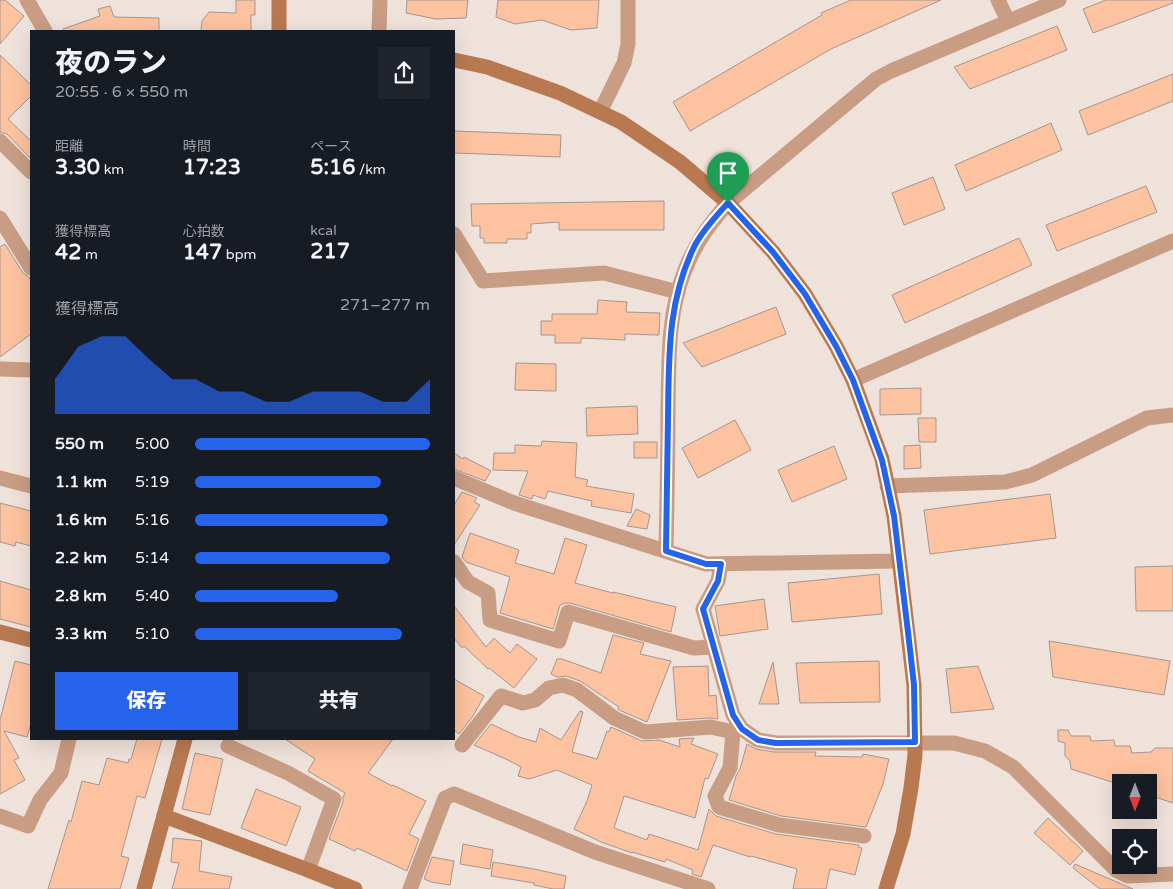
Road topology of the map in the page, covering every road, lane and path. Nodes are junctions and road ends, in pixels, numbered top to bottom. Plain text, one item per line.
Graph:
1 (27, 0) edge
2 (279, 0) edge
3 (380, 0) edge
4 (628, 0) edge
5 (998, 0) edge
6 (1059, 0) edge
7 (1008, 22) junction
8 (44, 30) edge
9 (279, 30) edge
10 (379, 30) edge
11 (455, 60) edge
12 (600, 112) junction
13 (0, 141) edge
14 (30, 171) edge
15 (728, 203) junction
16 (0, 218) edge
17 (455, 236) edge
18 (1173, 241) edge
19 (30, 266) edge
20 (678, 292) junction
21 (0, 369) edge
22 (30, 370) edge
23 (853, 380) junction
24 (1173, 414) edge
25 (0, 478) edge
26 (455, 478) edge
27 (30, 486) edge
28 (887, 486) junction
29 (666, 551) junction
30 (899, 560) junction
31 (455, 563) edge
32 (721, 564) junction
33 (0, 632) edge
34 (30, 640) edge
35 (714, 647) junction
36 (736, 729) junction
37 (69, 740) edge
38 (185, 740) edge
39 (915, 742) junction
40 (462, 745) dead end
41 (228, 746) dead end
42 (0, 816) edge
43 (164, 816) junction
44 (864, 836) dead end
45 (308, 870) junction
46 (1173, 874) edge
47 (144, 889) edge
48 (355, 889) edge
49 (410, 889) edge
50 (708, 889) edge
51 (886, 889) edge

1 - 8 street
2 - 9 street
3 - 10 street
4 - 12 street
5 - 7 street
6 - 7 street
7 - 15 street
11 - 12 street
12 - 15 street
13 - 14 street
15 - 20 street
15 - 23 street
16 - 19 street
17 - 20 street
18 - 23 street
20 - 29 street
21 - 22 street
23 - 28 street
24 - 28 street
25 - 27 street
26 - 29 street
28 - 30 street
29 - 32 street
30 - 32 street
30 - 39 street
31 - 35 street
32 - 35 street
33 - 34 street
35 - 36 street
36 - 39 street
36 - 40 street
36 - 44 street
37 - 42 street
38 - 43 street
39 - 46 street
39 - 51 street
41 - 45 street
43 - 45 street
43 - 47 street
45 - 48 street
49 - 50 street

